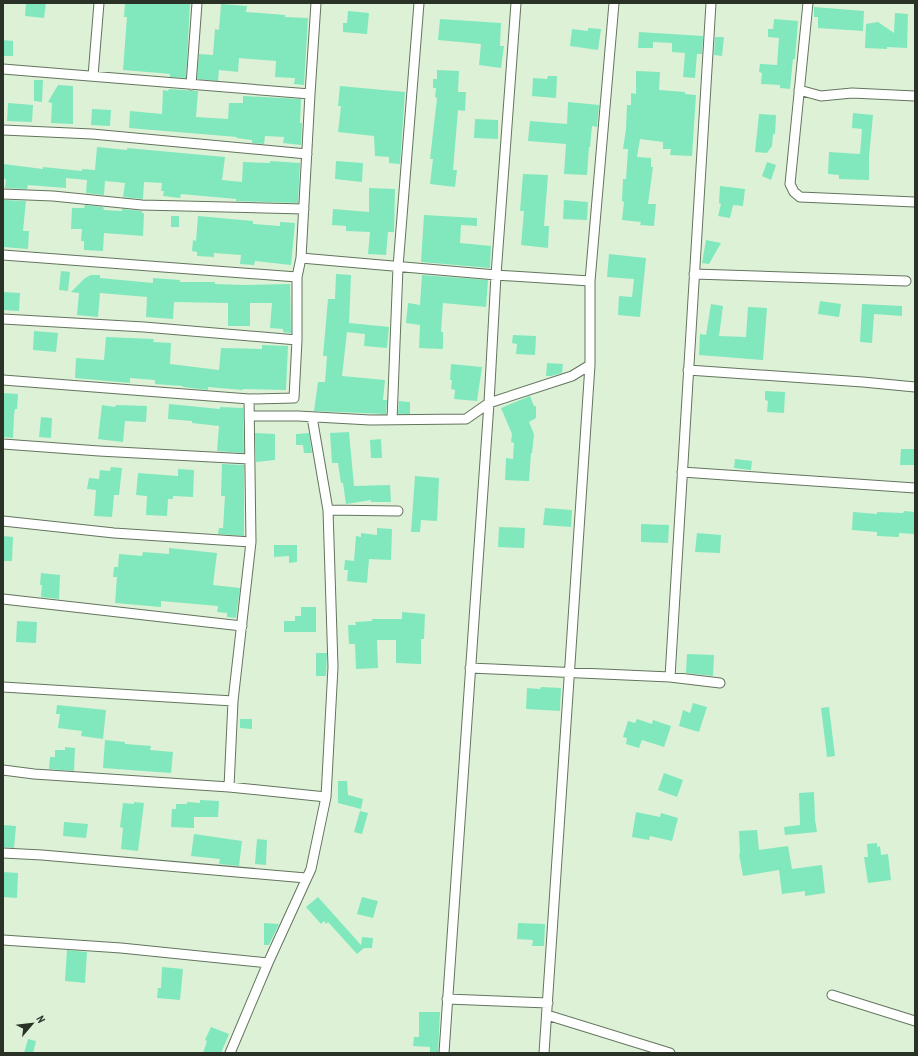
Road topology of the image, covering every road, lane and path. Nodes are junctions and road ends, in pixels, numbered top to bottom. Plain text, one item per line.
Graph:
1 (98, 3) edge
2 (197, 3) edge
3 (316, 3) edge
4 (419, 3) edge
5 (516, 3) edge
6 (614, 3) edge
7 (712, 3) edge
8 (808, 3) edge
9 (3, 69) edge
10 (93, 76) junction
11 (191, 85) junction
12 (799, 90) junction
13 (310, 94) junction
14 (915, 96) edge
15 (3, 130) edge
16 (307, 154) junction
17 (3, 194) edge
18 (915, 202) edge
19 (304, 210) junction
20 (3, 254) edge
21 (301, 258) junction
22 (398, 267) junction
23 (694, 274) junction
24 (496, 275) junction
25 (297, 277) junction
26 (590, 281) junction
27 (906, 281) dead end
28 (3, 319) edge
29 (297, 340) junction
30 (590, 365) junction
31 (688, 370) junction
32 (3, 380) edge
33 (915, 388) edge
34 (249, 400) junction
35 (489, 403) junction
36 (249, 416) junction
37 (312, 417) junction
38 (392, 420) junction
39 (3, 444) edge
40 (249, 459) junction
41 (682, 472) junction
42 (915, 488) edge
43 (328, 510) junction
44 (398, 511) dead end
45 (3, 521) edge
46 (251, 542) junction
47 (3, 599) edge
48 (242, 626) junction
49 (470, 668) junction
50 (570, 673) junction
51 (670, 677) junction
52 (720, 683) dead end
53 (3, 687) edge
54 (233, 701) junction
55 (3, 770) edge
56 (229, 787) junction
57 (326, 797) junction
58 (3, 853) edge
59 (306, 878) junction
60 (3, 940) edge
61 (268, 963) junction
62 (832, 995) dead end
63 (447, 999) junction
64 (548, 1003) junction
65 (547, 1015) junction
66 (915, 1021) edge
67 (230, 1053) edge
68 (444, 1053) edge
69 (544, 1053) edge
70 (670, 1053) edge

1 - 10 street
2 - 11 street
3 - 13 street
4 - 22 street
5 - 24 street
6 - 26 street
7 - 23 street
8 - 12 street
9 - 10 street
10 - 11 street
11 - 13 street
12 - 14 street
12 - 18 street
13 - 16 street
15 - 16 street
16 - 19 street
17 - 19 street
19 - 21 street
20 - 25 street
21 - 22 street
21 - 25 street
22 - 24 street
22 - 38 street
23 - 27 street
23 - 31 street
24 - 26 street
24 - 35 street
25 - 29 street
26 - 30 street
28 - 29 street
29 - 34 street
30 - 35 street
30 - 50 street
31 - 33 street
31 - 41 street
32 - 34 street
34 - 36 street
35 - 38 street
35 - 49 street
36 - 37 street
36 - 40 street
37 - 38 street
37 - 43 street
39 - 40 street
40 - 46 street
41 - 42 street
41 - 51 street
43 - 44 street
43 - 57 street
45 - 46 street
46 - 48 street
47 - 48 street
48 - 54 street
49 - 50 street
49 - 63 street
50 - 51 street
50 - 64 street
51 - 52 street
53 - 54 street
54 - 56 street
55 - 56 street
56 - 57 street
57 - 59 street
58 - 59 street
59 - 61 street
60 - 61 street
61 - 67 street
62 - 66 street
63 - 64 street
63 - 68 street
64 - 65 street
65 - 69 street
65 - 70 street

